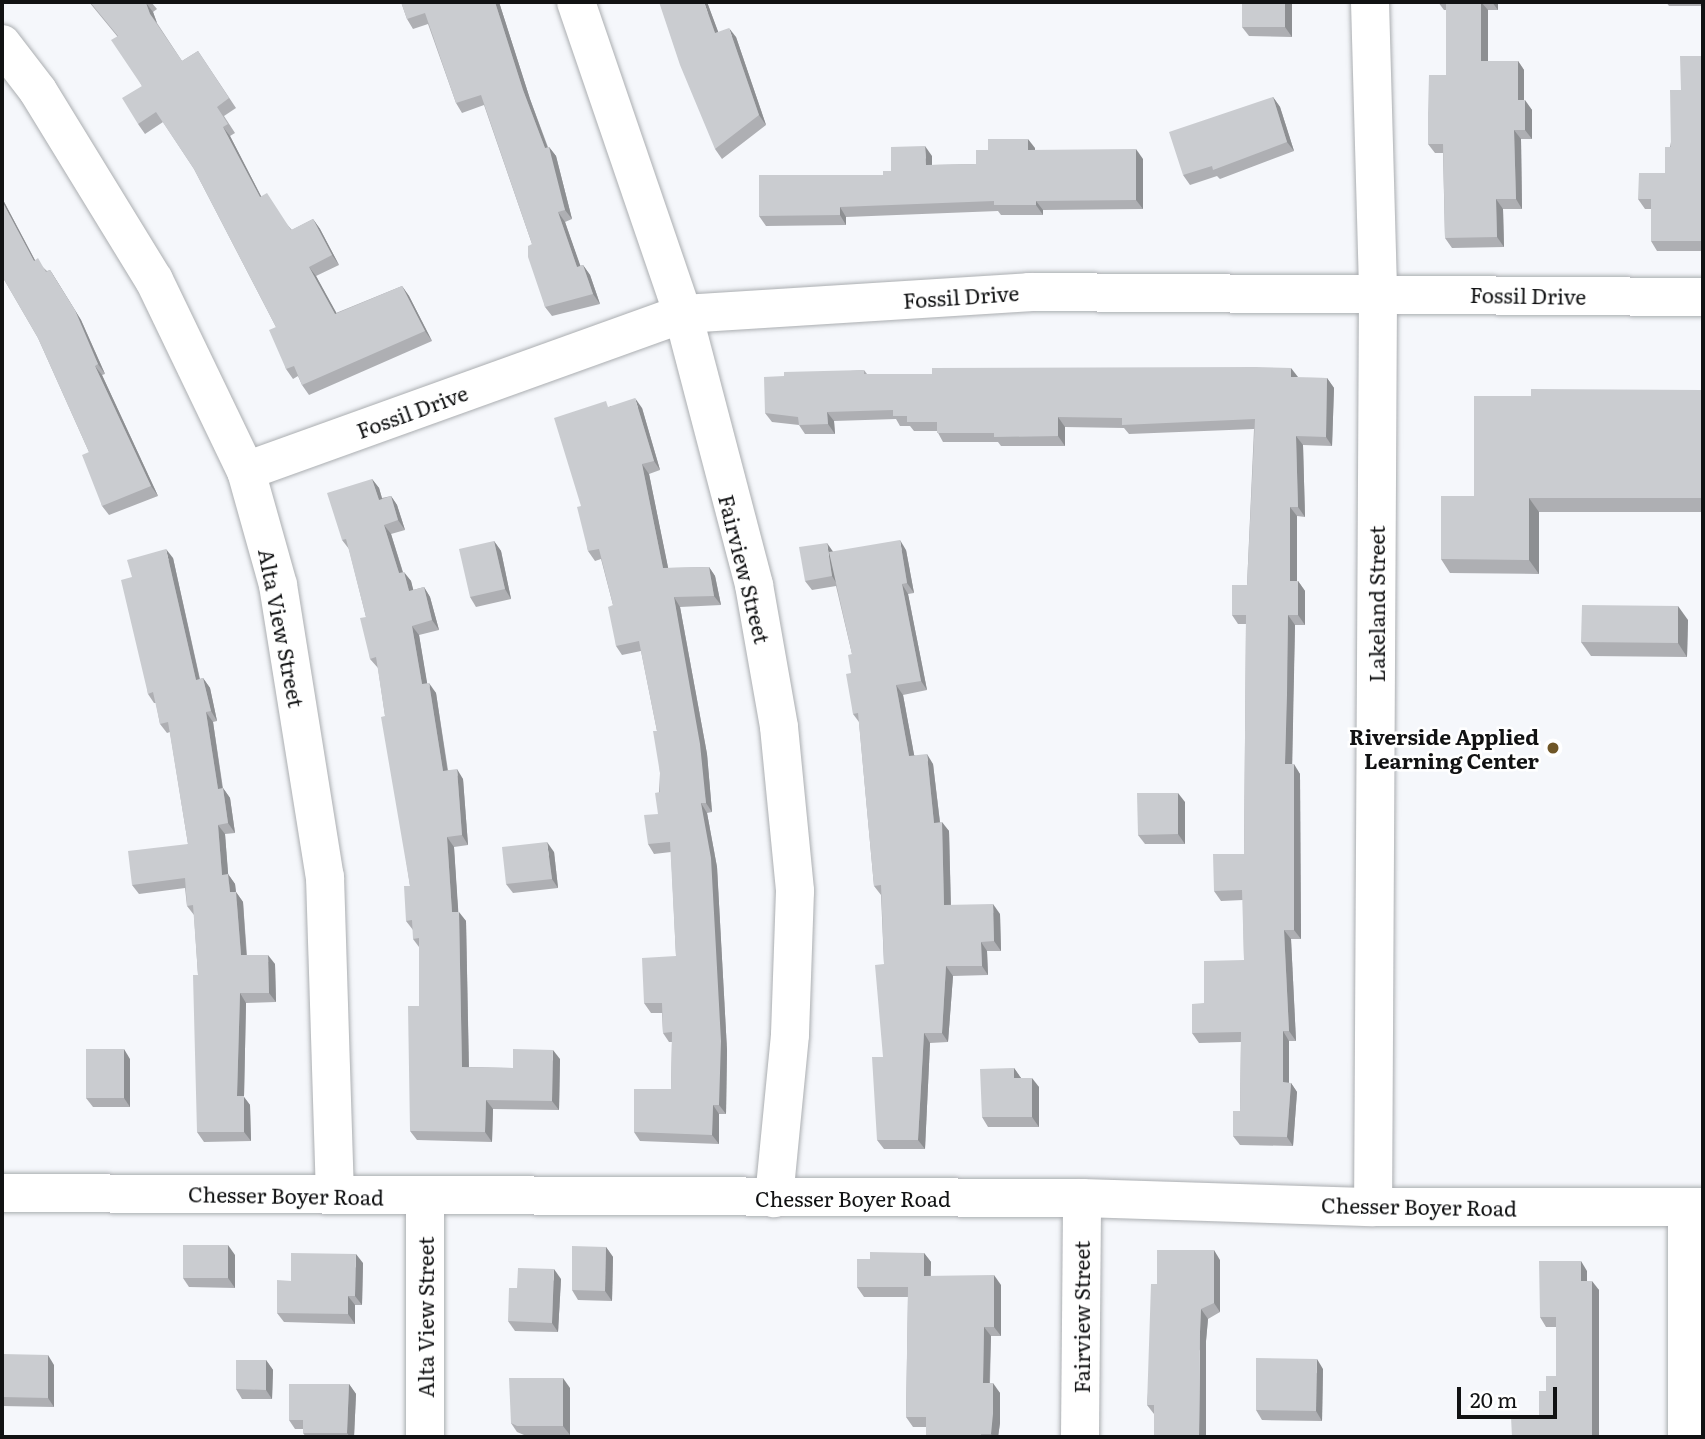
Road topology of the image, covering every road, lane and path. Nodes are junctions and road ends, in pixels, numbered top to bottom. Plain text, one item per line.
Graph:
1 (576, 2) edge
2 (1370, 2) edge
3 (2, 44) edge
4 (1378, 294) junction
5 (1703, 297) edge
6 (682, 314) junction
7 (246, 471) junction
8 (2, 1193) edge
9 (335, 1195) junction
10 (425, 1197) junction
11 (774, 1198) junction
12 (1082, 1198) junction
13 (1373, 1207) junction
14 (1695, 1207) edge
15 (425, 1437) edge
16 (1080, 1437) edge
17 (1687, 1437) edge

1 - 6 street, Fairview Street
2 - 4 street, Lakeland Street
3 - 7 street, Alta View Street
4 - 5 street, Fossil Drive
4 - 6 street, Fossil Drive
4 - 13 street, Lakeland Street
6 - 7 street, Fossil Drive
6 - 11 street, Fairview Street
7 - 9 street, Alta View Street
8 - 9 street, Chesser Boyer Road
9 - 10 street, Chesser Boyer Road
10 - 11 street, Chesser Boyer Road
10 - 15 street, Alta View Street
11 - 12 street, Chesser Boyer Road
12 - 13 street, Chesser Boyer Road
12 - 16 street, Fairview Street
13 - 14 street, Chesser Boyer Road
14 - 17 street

